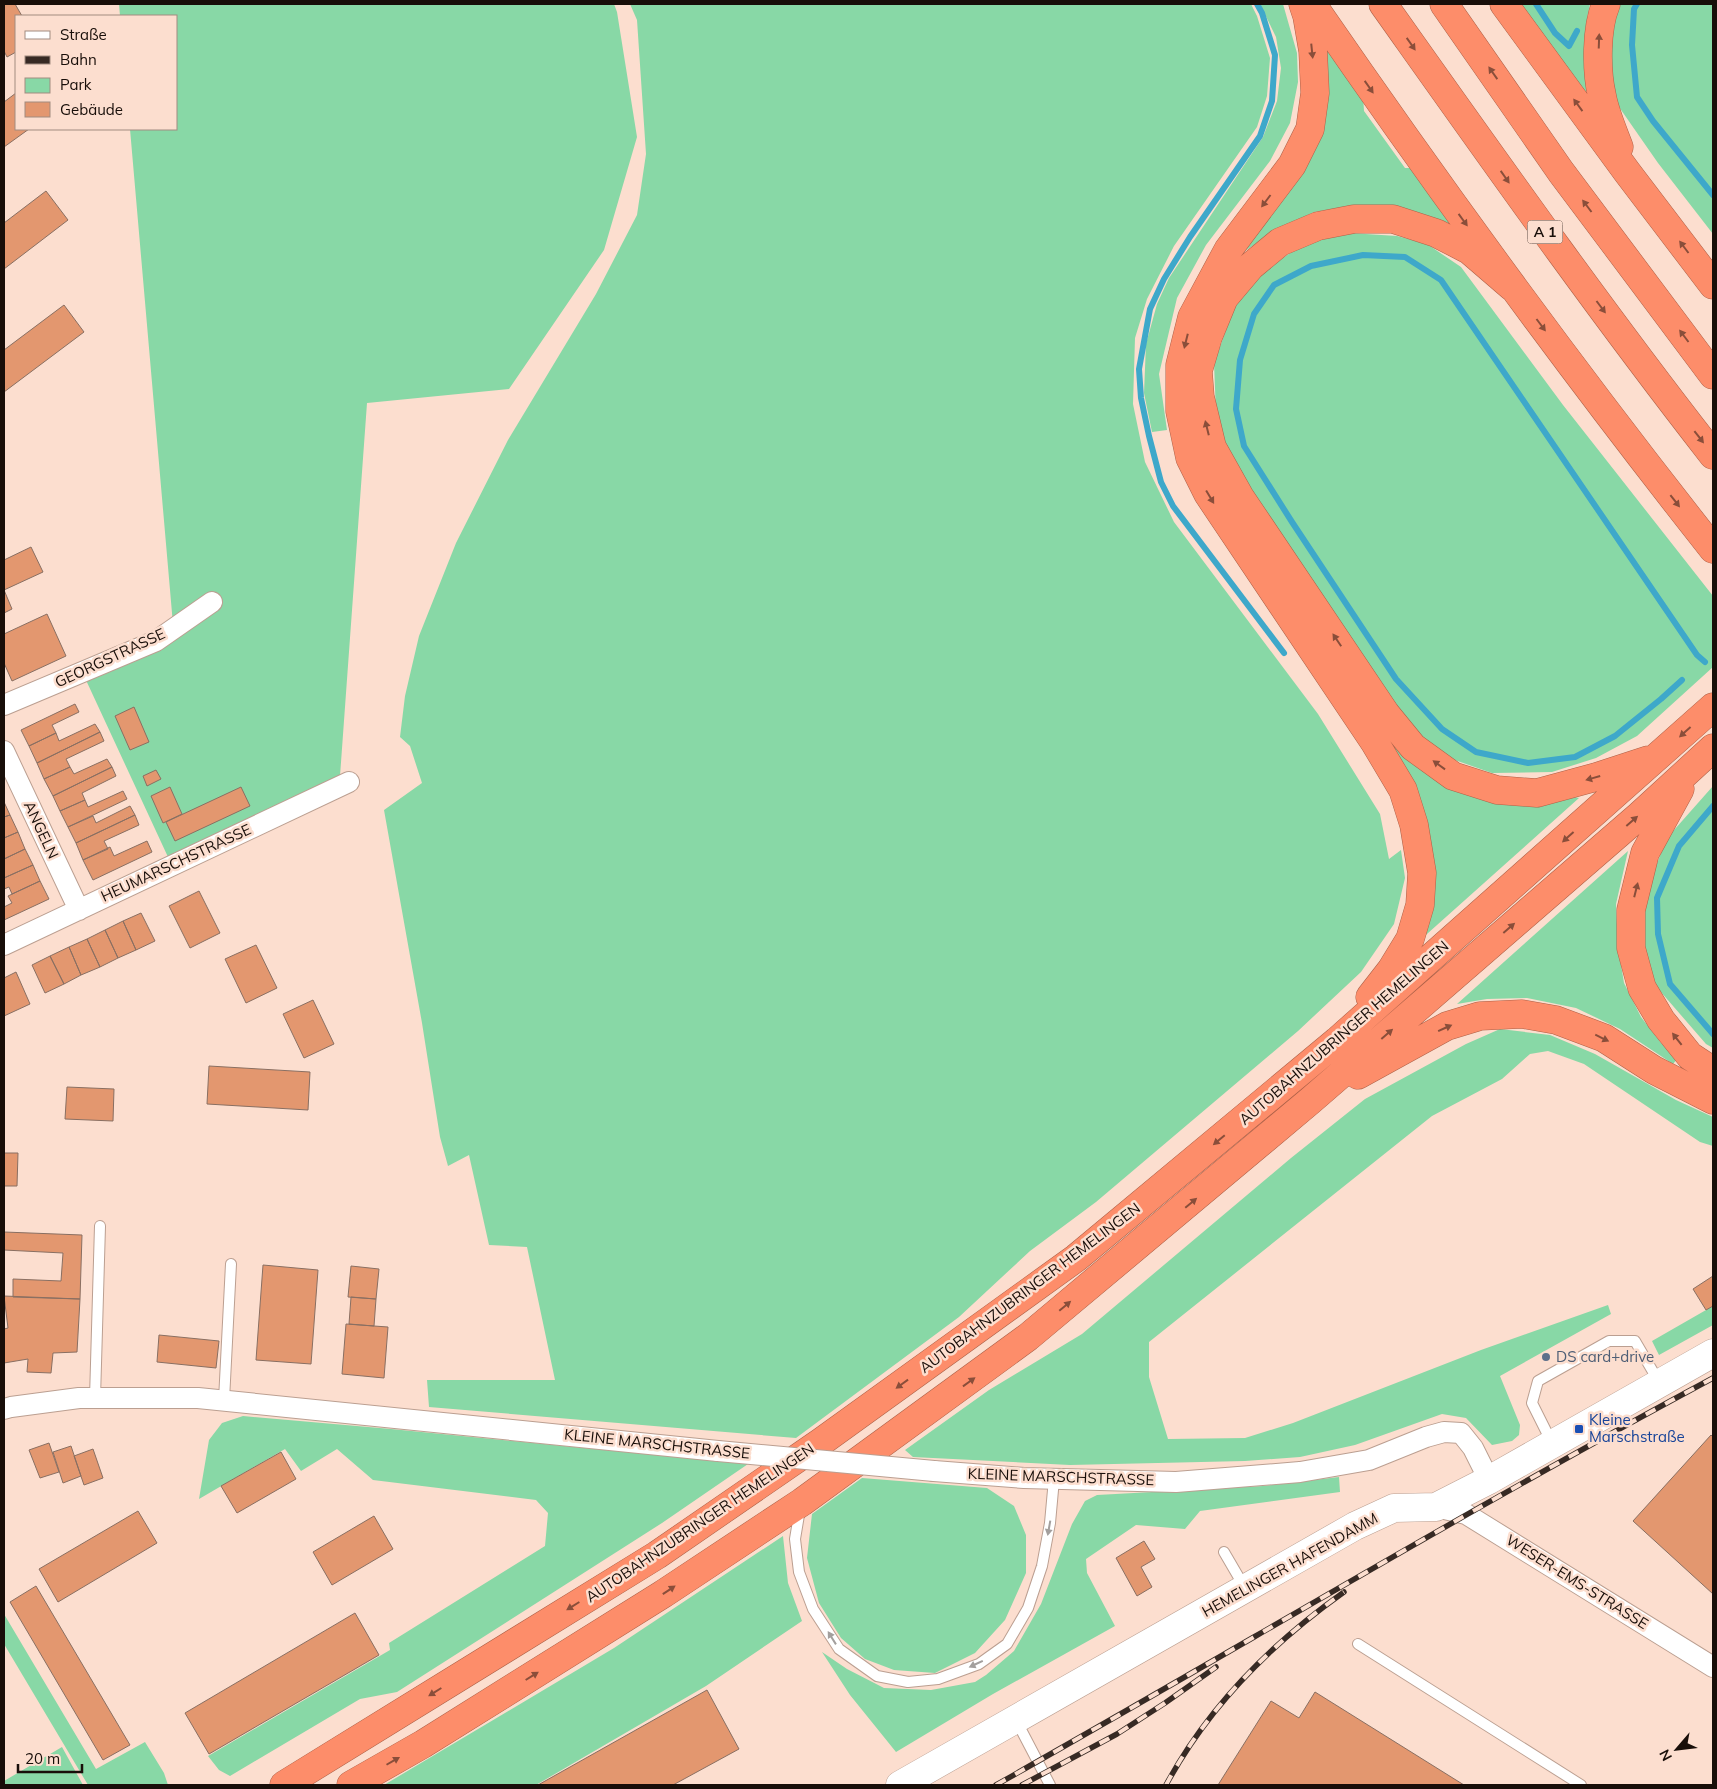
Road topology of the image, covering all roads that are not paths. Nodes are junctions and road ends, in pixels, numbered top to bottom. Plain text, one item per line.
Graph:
1 (1303, 4) edge
2 (1312, 4) edge
3 (1384, 4) edge
4 (1444, 4) edge
5 (1504, 4) edge
6 (1606, 4) edge
7 (1627, 172) junction
8 (1713, 285) edge
9 (1512, 287) junction
10 (1713, 375) edge
11 (1713, 454) edge
12 (1713, 549) edge
13 (212, 602) dead end
14 (4, 706) edge
15 (1713, 706) edge
16 (1713, 748) edge
17 (4, 750) edge
18 (1656, 758) junction
19 (1692, 768) junction
20 (350, 782) dead end
21 (78, 910) junction
22 (4, 945) edge
23 (1337, 1042) junction
24 (1713, 1071) edge
25 (1713, 1100) edge
26 (1310, 1101) junction
27 (100, 1226) dead end
28 (232, 1264) dead end
29 (1713, 1353) edge
30 (1660, 1383) junction
31 (95, 1398) junction
32 (224, 1400) junction
33 (4, 1409) edge
34 (1552, 1444) junction
35 (1054, 1479) junction
36 (1489, 1480) junction
37 (802, 1502) junction
38 (1436, 1507) junction
39 (1224, 1552) dead end
40 (1245, 1588) junction
41 (1358, 1644) dead end
42 (1713, 1667) edge
43 (1015, 1720) junction
44 (284, 1785) edge
45 (351, 1785) edge
46 (900, 1785) edge
47 (1050, 1785) edge
48 (1581, 1785) edge

1 -> 23 highway
2 -> 9 highway
3 -> 11 highway, A 1
10 -> 4 highway
7 -> 5 highway
7 -> 6 highway
8 -> 7 highway
9 -> 12 highway
18 -> 9 highway
13 - 14 street, GEORGSTRASSE
15 -> 18 highway, AUTOBAHNZUBRINGER HEMELINGEN
16 - 19 highway, AUTOBAHNZUBRINGER HEMELINGEN
17 - 21 street, ANGELN
18 -> 23 highway, AUTOBAHNZUBRINGER HEMELINGEN
24 -> 19 highway
26 -> 19 highway, AUTOBAHNZUBRINGER HEMELINGEN
20 - 21 street, HEUMARSCHSTRASSE
21 - 22 street, HEUMARSCHSTRASSE
23 -> 44 highway, AUTOBAHNZUBRINGER HEMELINGEN
26 -> 25 highway
37 -> 26 highway, AUTOBAHNZUBRINGER HEMELINGEN
27 - 31 lane
28 - 32 lane
29 - 30 street, HEMELINGER HAFENDAMM
30 - 34 street, HEMELINGER HAFENDAMM
30 - 34 lane
31 - 32 street, KLEINE MARSCHSTRASSE
31 - 33 street, KLEINE MARSCHSTRASSE
32 - 35 street, KLEINE MARSCHSTRASSE, bridge
34 - 36 street, HEMELINGER HAFENDAMM
35 - 36 street, KLEINE MARSCHSTRASSE
35 -> 37 lane
36 - 38 street, HEMELINGER HAFENDAMM
45 -> 37 highway, AUTOBAHNZUBRINGER HEMELINGEN
38 - 40 street, HEMELINGER HAFENDAMM
38 - 42 street, WESER-EMS-STRASSE
39 - 40 lane
40 - 43 street, HEMELINGER HAFENDAMM
41 - 48 lane
43 - 46 street, HEMELINGER HAFENDAMM
43 - 47 lane

